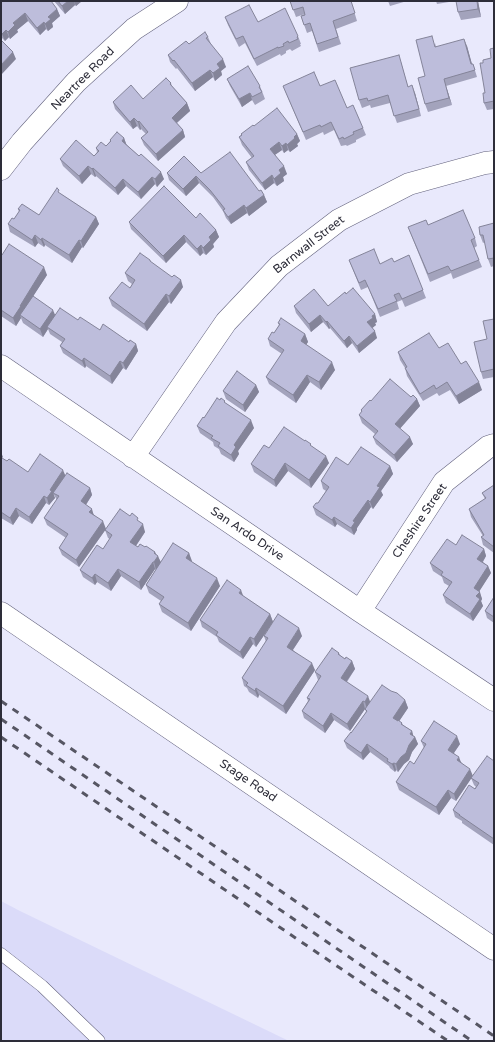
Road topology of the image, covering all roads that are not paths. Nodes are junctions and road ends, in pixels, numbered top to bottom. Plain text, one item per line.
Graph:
1 (177, 1) edge
2 (494, 162) edge
3 (1, 169) edge
4 (1, 366) edge
5 (494, 445) edge
6 (133, 457) junction
7 (360, 611) junction
8 (1, 613) edge
9 (494, 700) edge
10 (494, 949) edge
11 (1, 954) edge
12 (100, 1041) edge

1 - 3 street, Neartree Road
2 - 6 street, Barnwall Street
4 - 6 street, San Ardo Drive
5 - 7 street, Cheshire Street
6 - 7 street, San Ardo Drive
7 - 9 street, San Ardo Drive
8 - 10 street, Stage Road
11 - 12 lane

